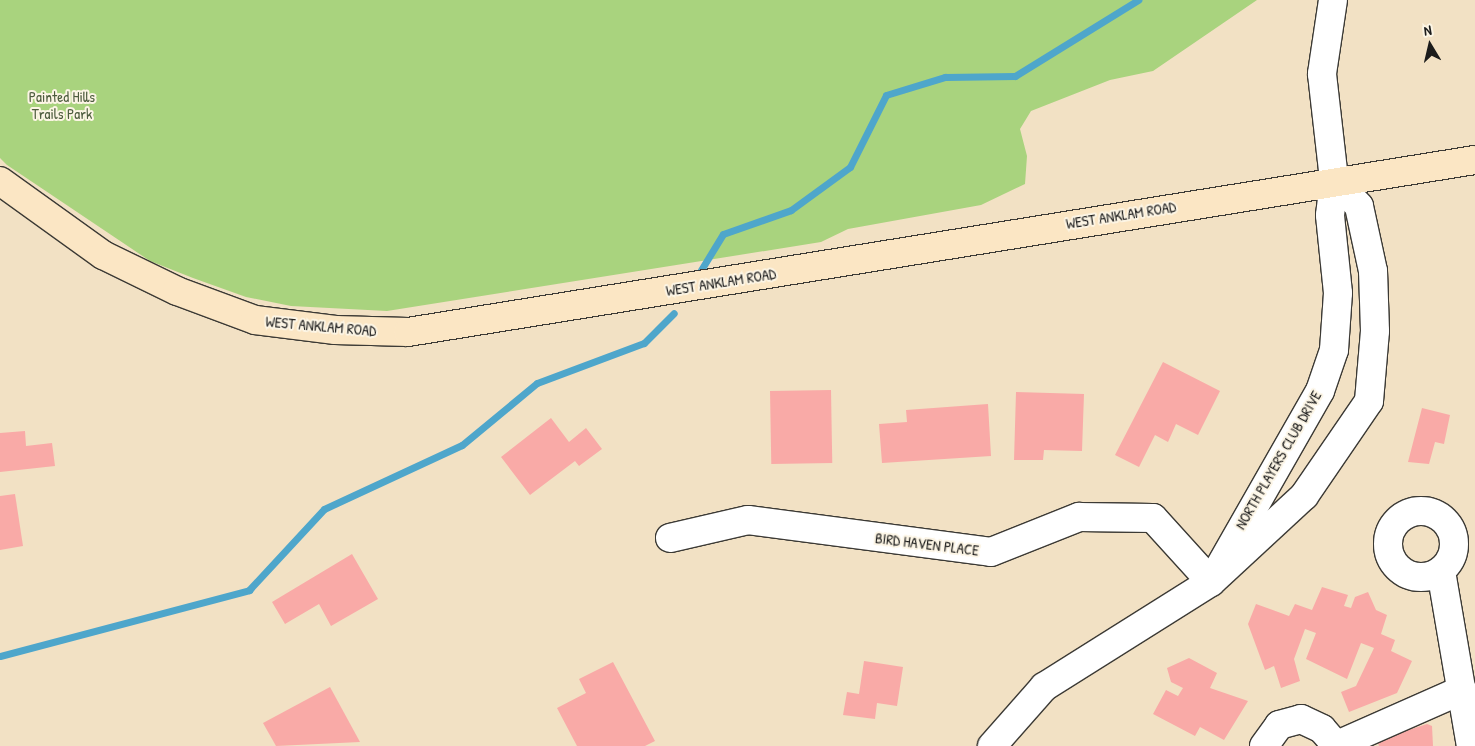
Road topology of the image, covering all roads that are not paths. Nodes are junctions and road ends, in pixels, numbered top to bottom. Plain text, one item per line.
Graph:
1 (1333, 0) edge
2 (1475, 160) edge
3 (0, 180) edge
4 (1334, 180) junction
5 (670, 538) dead end
6 (1440, 571) dead end
7 (1212, 582) junction
8 (1462, 690) junction
9 (992, 746) edge
10 (1264, 746) edge
11 (1336, 746) edge
12 (1470, 746) edge

1 - 4 street
2 - 4 main road, WEST ANKLAM ROAD
3 - 4 main road, WEST ANKLAM ROAD
4 - 7 street, NORTH PLAYERS CLUB DRIVE
4 - 7 street, NORTH PLAYERS CLUB DRIVE
5 - 7 street, BIRD HAVEN PLACE
6 - 8 street
7 - 9 street, NORTH PLAYERS CLUB DRIVE
8 - 11 street
8 - 12 street
10 - 11 street

